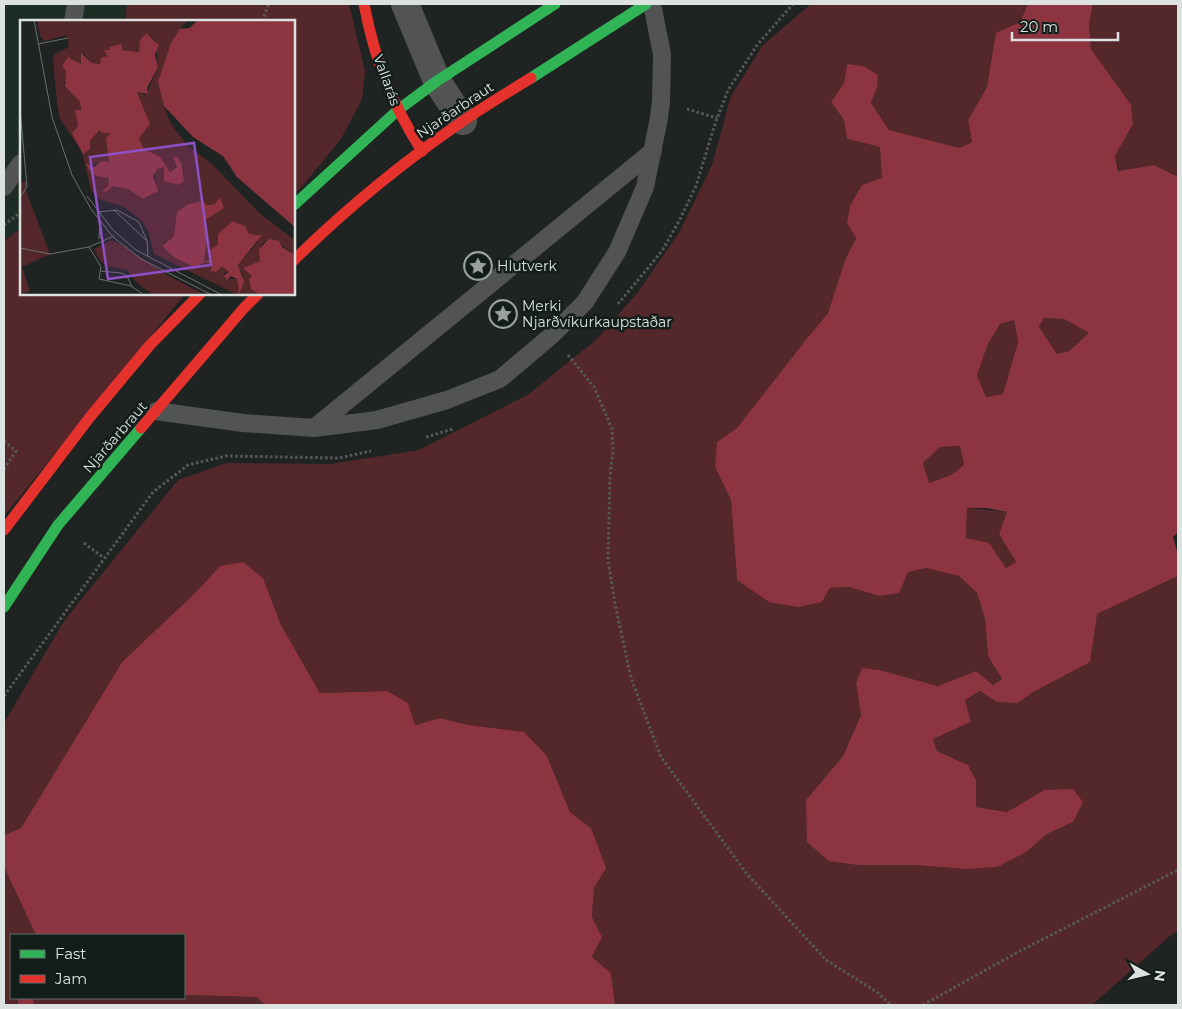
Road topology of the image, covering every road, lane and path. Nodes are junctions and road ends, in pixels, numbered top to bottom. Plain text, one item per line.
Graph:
1 (76, 4) edge
2 (269, 4) edge
3 (364, 4) edge
4 (405, 4) edge
5 (555, 4) edge
6 (646, 4) edge
7 (652, 4) edge
8 (73, 20) edge
9 (262, 20) edge
10 (437, 81) junction
11 (398, 110) junction
12 (463, 121) junction
13 (422, 151) junction
14 (653, 151) junction
15 (20, 164) edge
16 (4, 187) edge
17 (295, 204) edge
18 (20, 213) edge
19 (4, 225) edge
20 (295, 259) edge
21 (199, 295) edge
22 (257, 295) edge
23 (552, 335) junction
24 (156, 411) junction
25 (314, 428) junction
26 (4, 441) edge
27 (4, 469) edge
28 (4, 530) edge
29 (4, 607) edge
30 (1178, 870) edge
31 (891, 1005) edge
32 (923, 1005) edge

1 - 8 lane
2 - 9 path
3 - 11 main road, Vallarás
4 - 10 street
5 - 10 main road
6 - 12 main road, Njarðarbraut
7 - 14 lane
10 - 11 main road
10 - 12 street
11 - 13 main road, Vallarás
11 - 17 main road
12 - 13 main road, Njarðarbraut
13 - 20 main road, Njarðarbraut
14 - 23 lane
14 - 25 lane
15 - 16 lane
18 - 19 path
21 - 28 main road, Njarðarbraut
22 - 24 main road, Njarðarbraut
23 - 25 lane
23 - 31 path
24 - 25 lane
24 - 29 main road, Njarðarbraut
26 - 27 path
30 - 32 path

